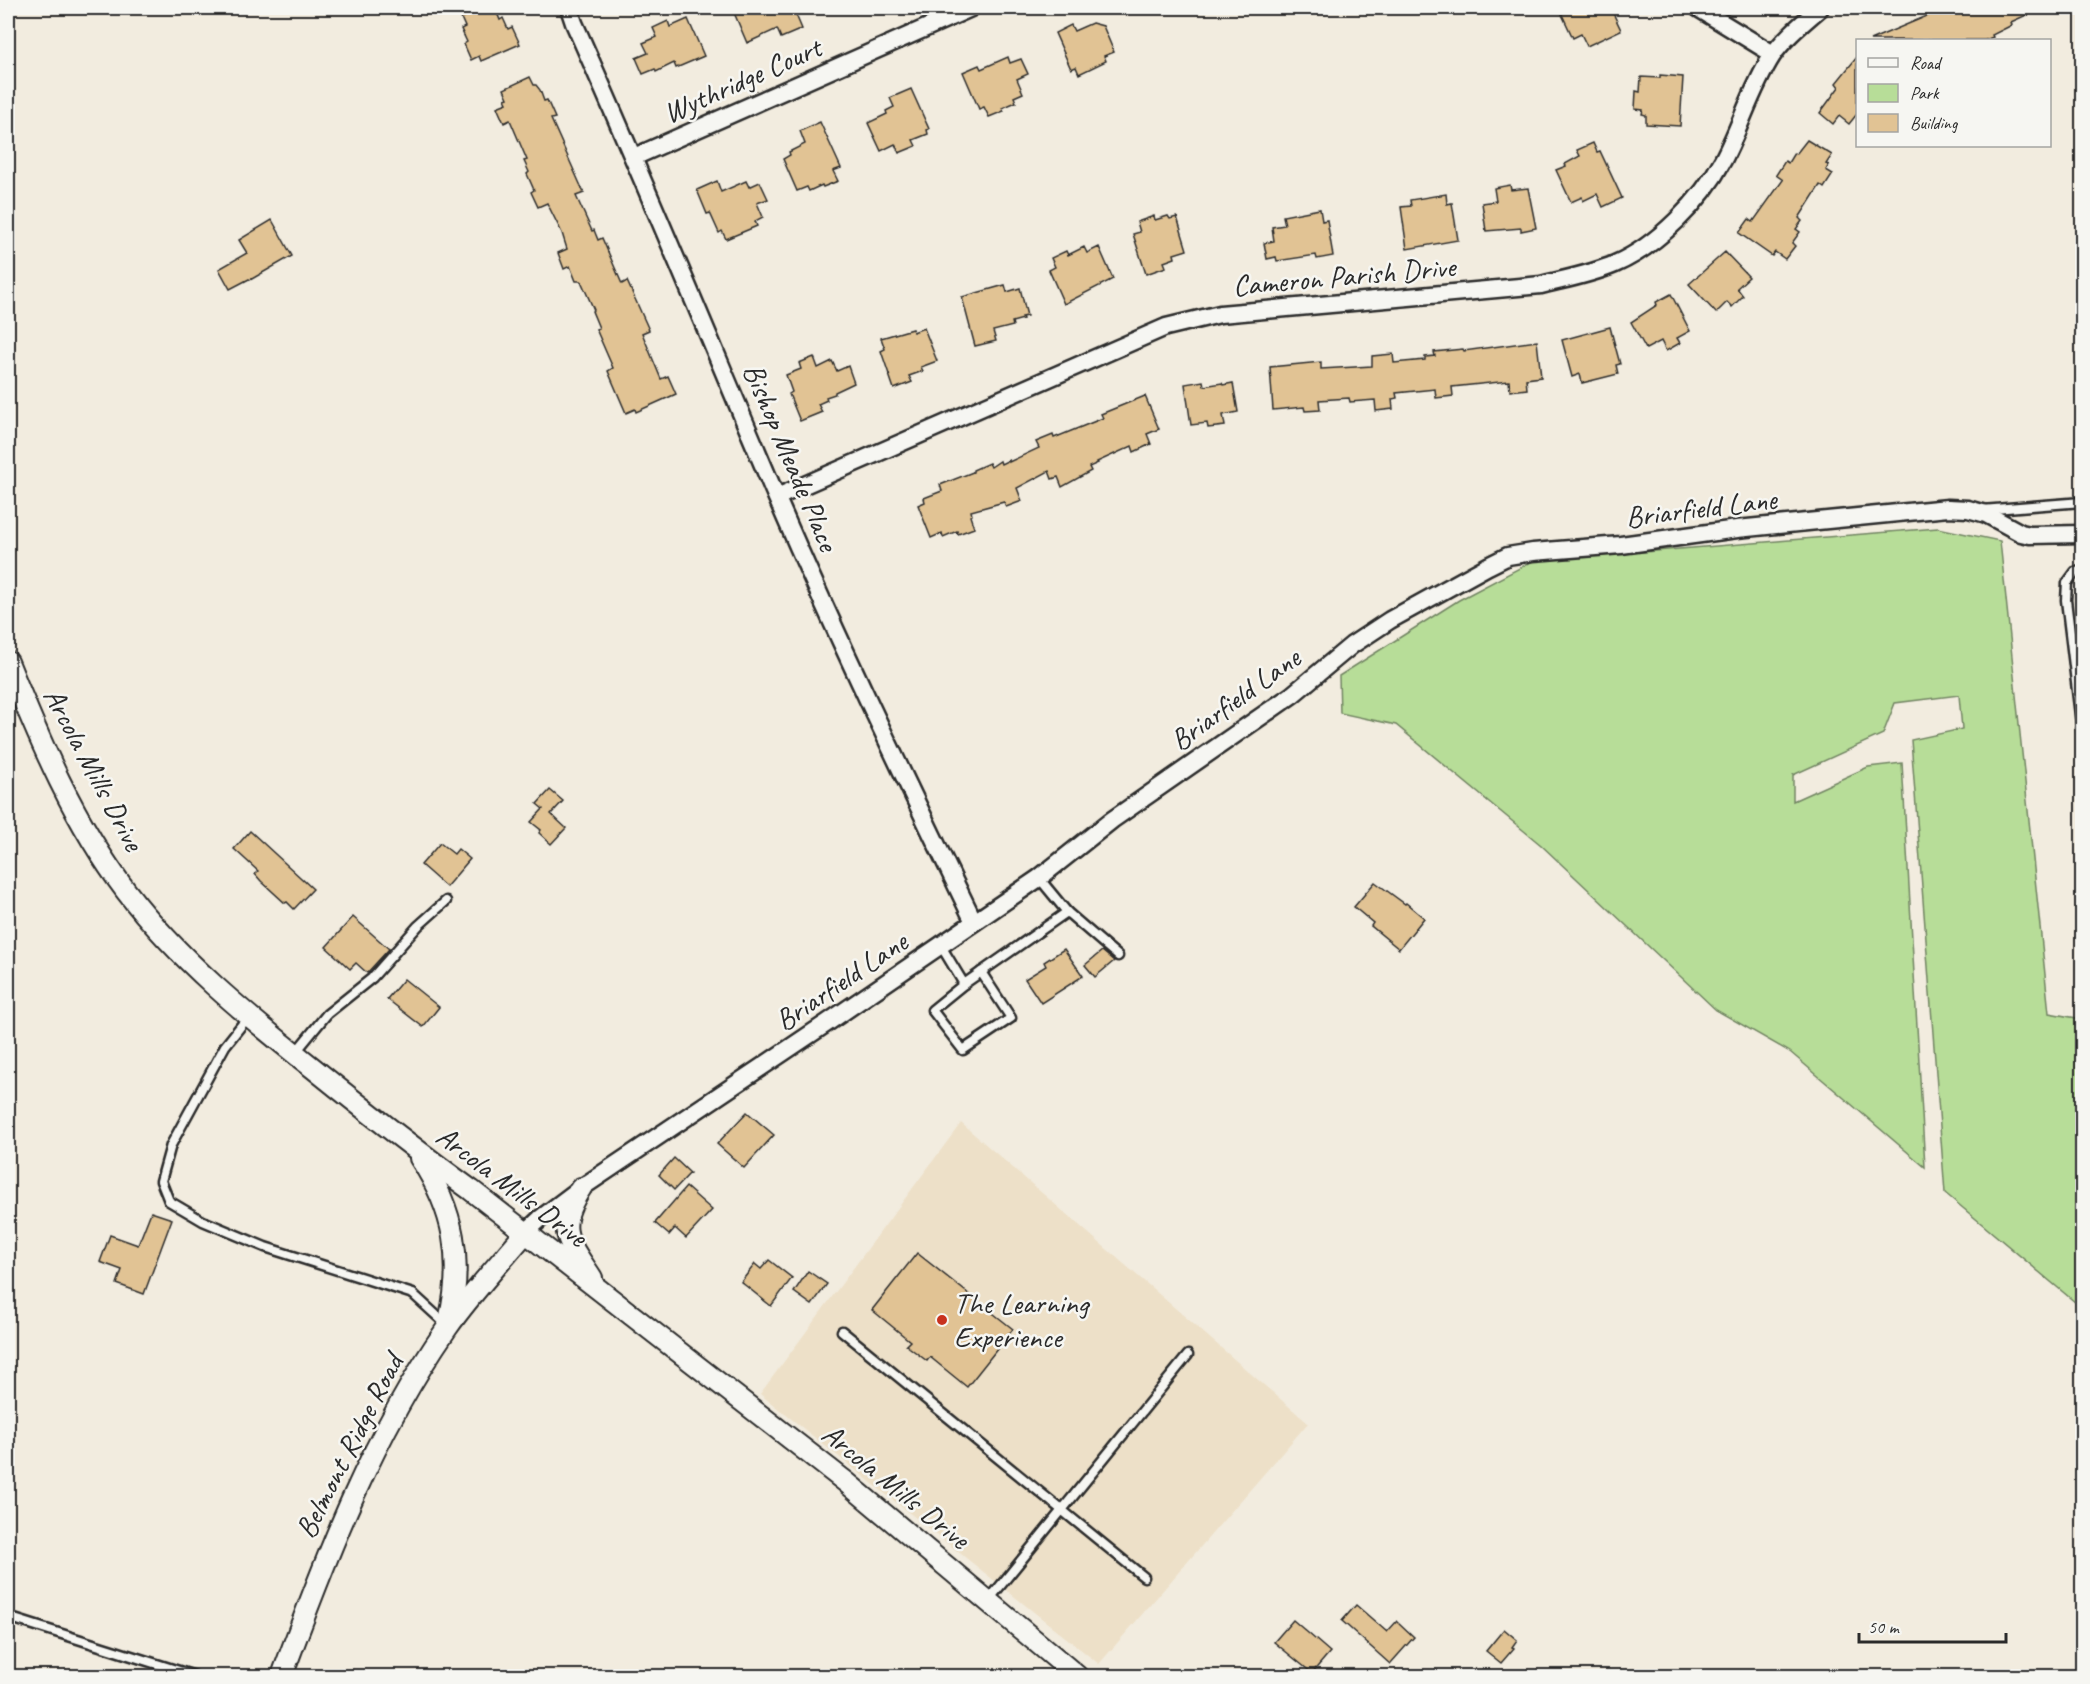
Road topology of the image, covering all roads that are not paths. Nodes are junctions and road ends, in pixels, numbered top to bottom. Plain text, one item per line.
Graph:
1 (570, 8) edge
2 (971, 8) edge
3 (1698, 8) edge
4 (1820, 8) edge
5 (1773, 54) junction
6 (634, 157) junction
7 (777, 498) junction
8 (2082, 502) edge
9 (1973, 510) junction
10 (2082, 534) edge
11 (2082, 571) edge
12 (8, 662) edge
13 (2082, 732) edge
14 (1039, 878) junction
15 (446, 901) dead end
16 (1067, 912) junction
17 (974, 922) junction
18 (941, 946) junction
19 (1118, 956) dead end
20 (981, 972) junction
21 (964, 984) junction
22 (249, 1017) junction
23 (295, 1054) junction
24 (413, 1148) junction
25 (581, 1188) junction
26 (525, 1233) junction
27 (602, 1293) junction
28 (448, 1326) junction
29 (842, 1331) dead end
30 (1188, 1355) dead end
31 (1062, 1509) junction
32 (1144, 1577) dead end
33 (988, 1601) junction
34 (8, 1617) edge
35 (195, 1677) edge
36 (282, 1677) edge
37 (1077, 1677) edge

1 - 6 street, Bishop Meade Place
2 - 6 street, Wythridge Court
3 - 5 street
4 - 5 street, Cameron Parish Drive
5 - 7 street, Cameron Parish Drive
6 - 7 street, Bishop Meade Place
7 - 17 street, Bishop Meade Place
8 - 9 lane
9 - 10 street, Briarfield Lane
9 - 14 street, Briarfield Lane
11 - 13 lane
12 - 22 street, Arcola Mills Drive
14 - 16 lane
14 - 17 street, Briarfield Lane
15 - 23 lane
16 - 19 lane
16 - 20 lane
17 - 18 street, Briarfield Lane
18 - 21 lane
18 - 25 street, Briarfield Lane
20 - 21 lane
20 - 21 lane
22 - 23 street, Arcola Mills Drive
22 - 28 lane
23 - 24 street, Arcola Mills Drive
24 - 26 street, Arcola Mills Drive
24 - 28 street
25 - 26 street, Briarfield Lane
25 - 27 street
26 - 27 street, Arcola Mills Drive
26 - 28 street, Belmont Ridge Road
27 - 33 street, Arcola Mills Drive
28 - 36 street, Belmont Ridge Road
29 - 31 lane
30 - 31 lane
31 - 32 lane
31 - 33 lane
33 - 37 street, Arcola Mills Drive
34 - 35 lane

